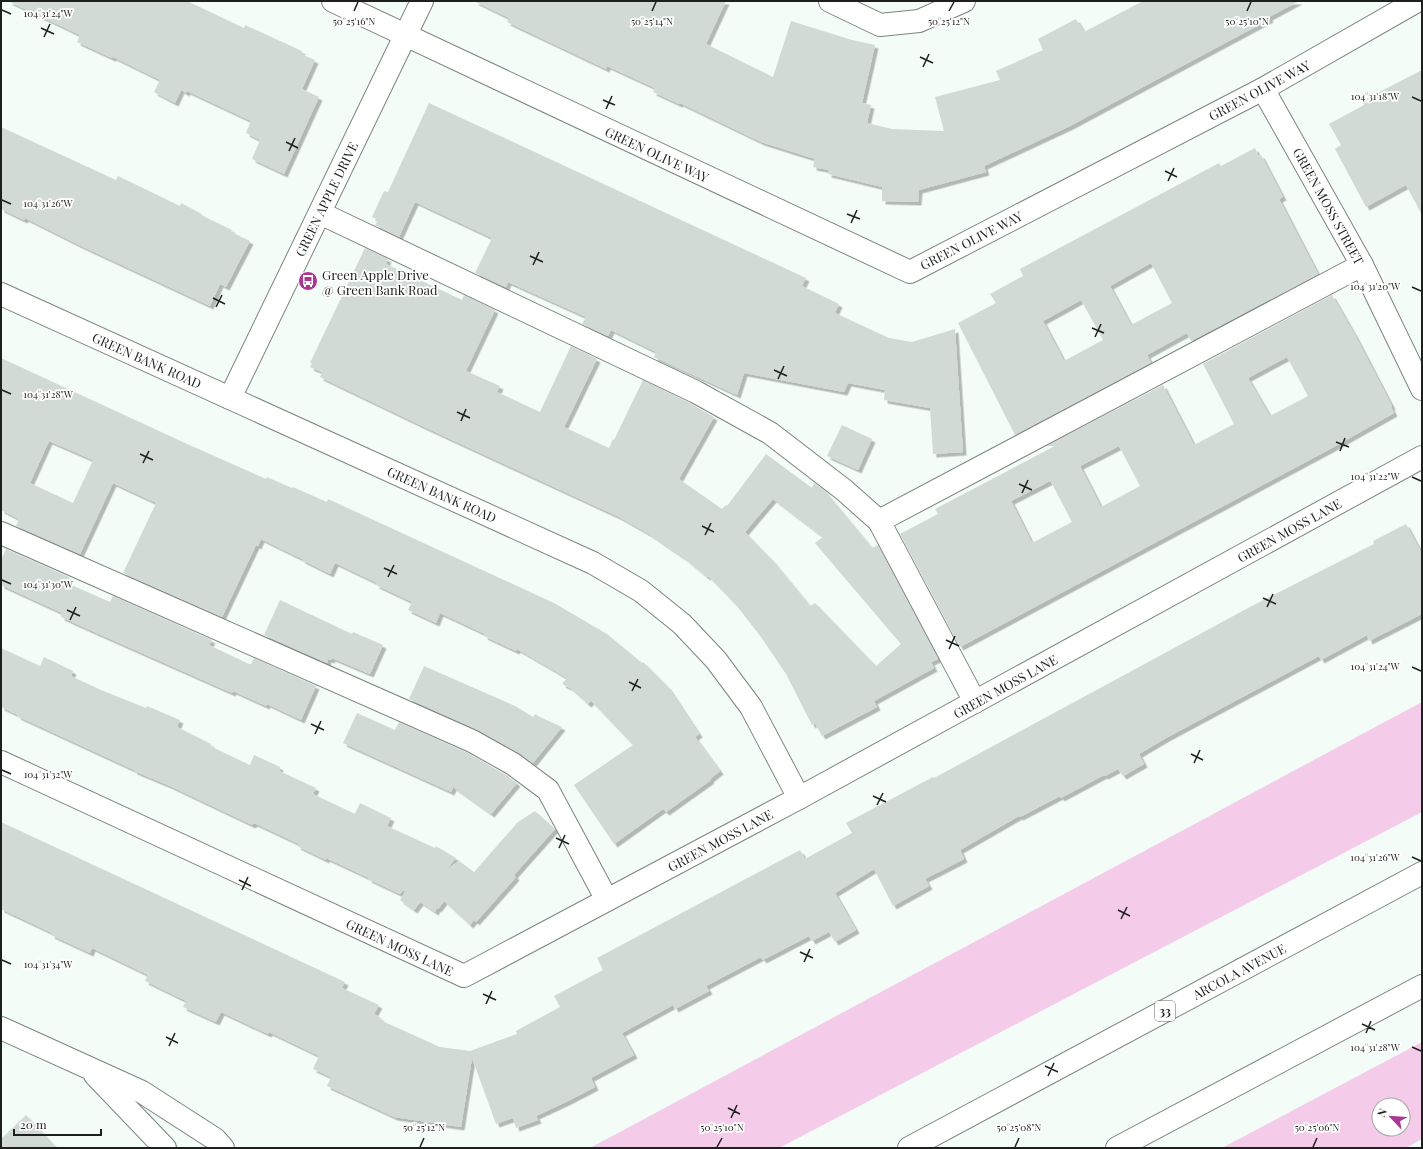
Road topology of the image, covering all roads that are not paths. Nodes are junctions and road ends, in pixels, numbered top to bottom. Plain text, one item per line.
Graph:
1 (333, 1) edge
2 (422, 1) edge
3 (830, 1) edge
4 (964, 1) edge
5 (1417, 1) edge
6 (405, 36) junction
7 (1263, 89) junction
8 (320, 213) junction
9 (1362, 266) junction
10 (1, 294) edge
11 (1422, 389) edge
12 (230, 398) junction
13 (1422, 457) edge
14 (879, 521) junction
15 (1, 533) edge
16 (975, 702) junction
17 (1, 762) edge
18 (799, 798) junction
19 (1422, 873) edge
20 (607, 900) junction
21 (1422, 986) edge
22 (1, 1028) edge
23 (86, 1066) junction
24 (165, 1148) edge
25 (223, 1148) edge
26 (909, 1148) edge
27 (1117, 1148) edge

1 - 6 street
2 - 6 street, GREEN APPLE DRIVE
3 - 4 street
5 - 7 street, GREEN OLIVE WAY
6 - 7 street, GREEN OLIVE WAY
6 - 8 street, GREEN APPLE DRIVE
7 - 9 street, GREEN MOSS STREET
8 - 12 street, GREEN APPLE DRIVE
8 - 14 street
9 - 11 street, GREEN MOSS STREET
9 - 14 street
10 - 12 street, GREEN BANK ROAD
12 - 18 street, GREEN BANK ROAD
13 - 16 street, GREEN MOSS LANE
14 - 16 street
15 - 20 street
16 - 18 street, GREEN MOSS LANE
17 - 20 street, GREEN MOSS LANE
18 - 20 street, GREEN MOSS LANE
19 - 26 street, ARCOLA AVENUE / 33
21 - 27 street
22 - 23 street
23 - 24 street
23 - 25 street

